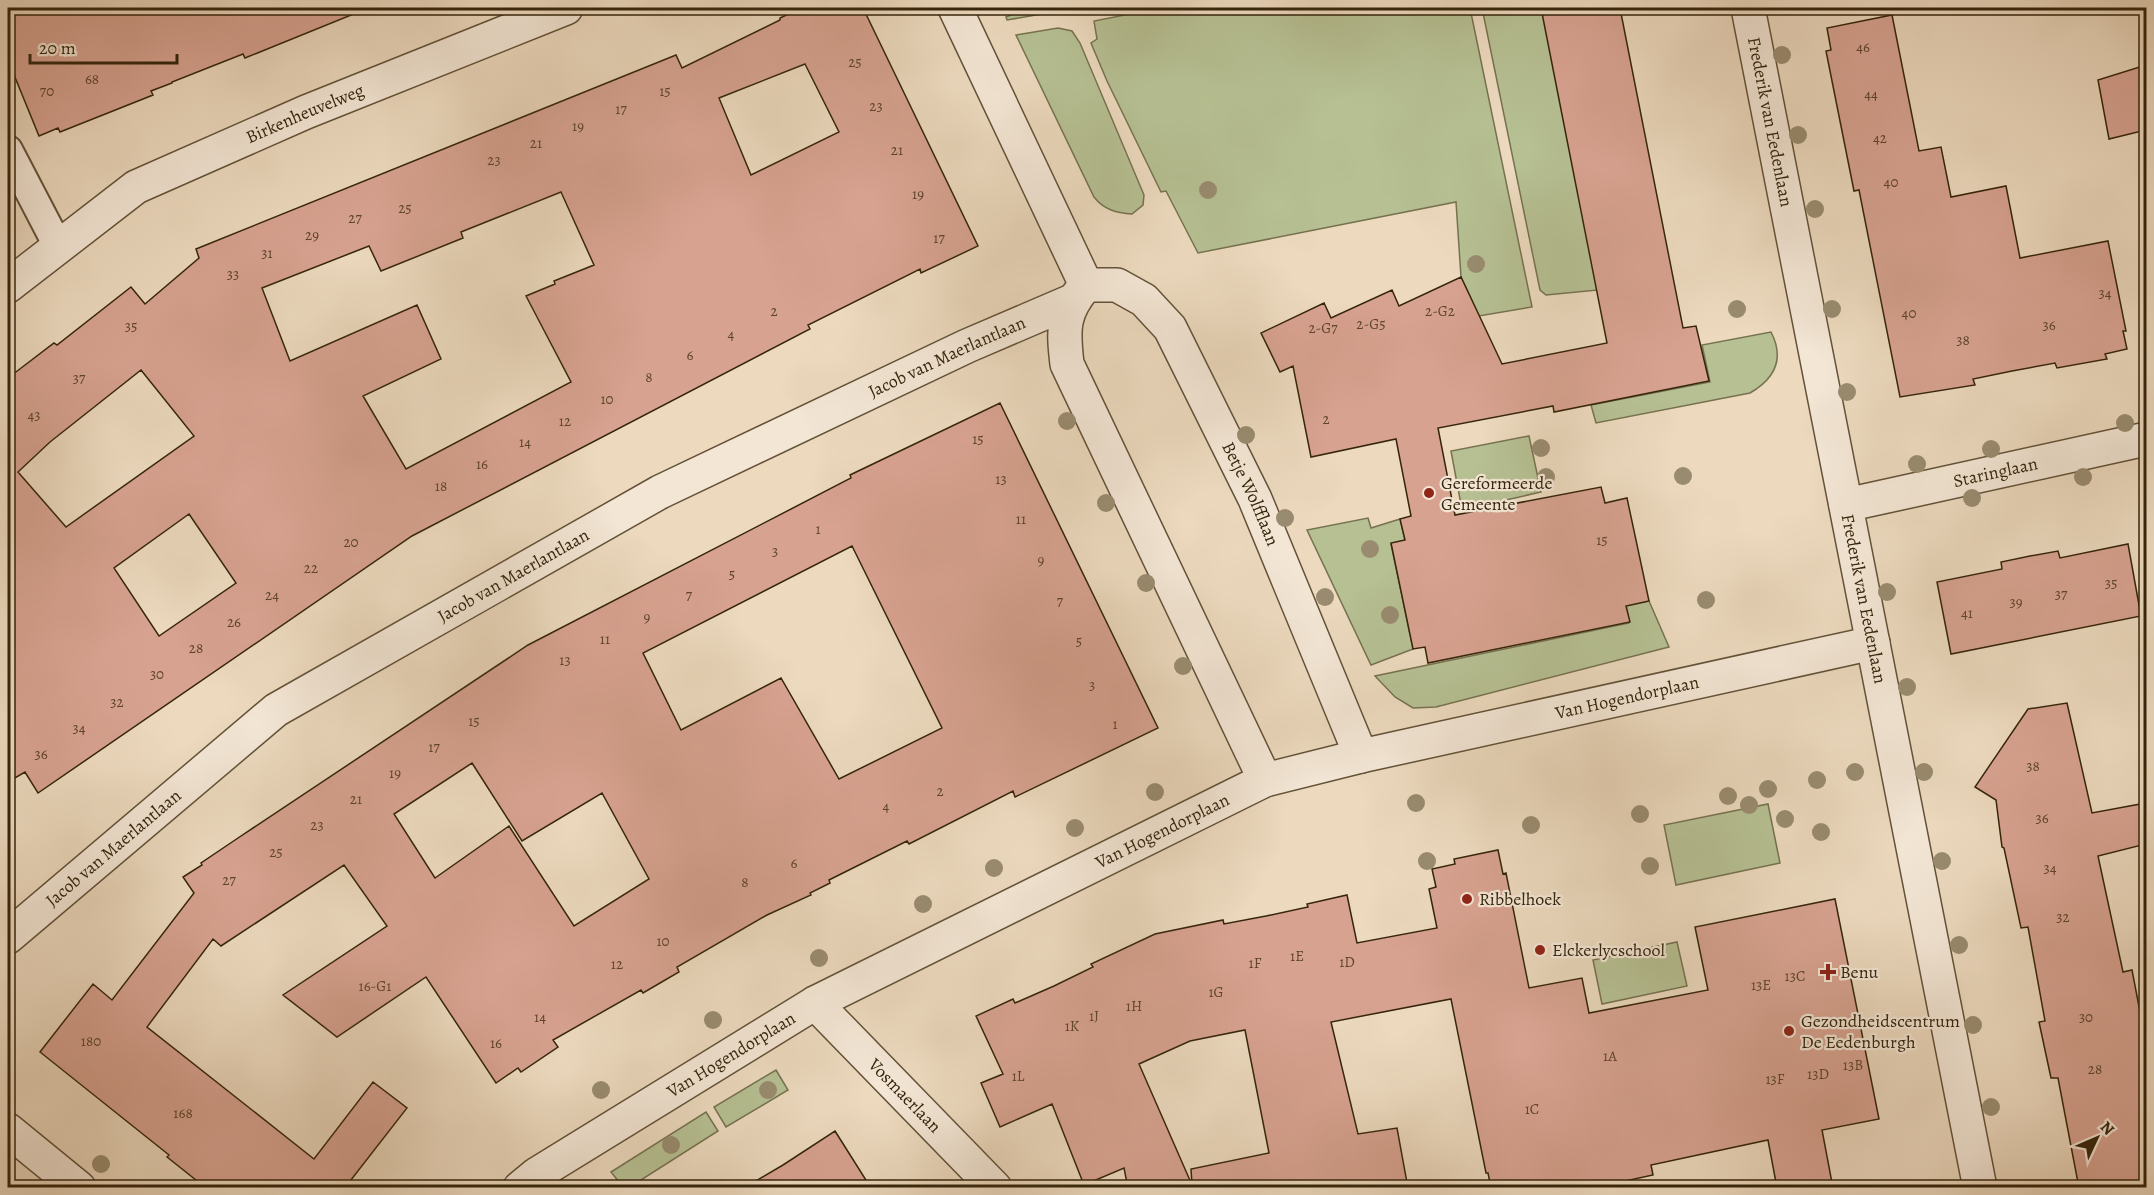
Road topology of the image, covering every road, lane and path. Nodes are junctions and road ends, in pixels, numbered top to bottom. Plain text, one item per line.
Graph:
1 (566, 8) edge
2 (955, 8) edge
3 (1748, 8) edge
4 (8, 150) edge
5 (58, 246) junction
6 (8, 286) edge
7 (1079, 293) junction
8 (2146, 439) edge
9 (1846, 505) junction
10 (1873, 643) junction
11 (1361, 756) junction
12 (1265, 780) junction
13 (8, 937) edge
14 (815, 1003) junction
15 (8, 1130) edge
16 (79, 1188) edge
17 (520, 1188) edge
18 (995, 1188) edge
19 (1980, 1188) edge

1 - 5 street, Birkenheuvelweg
2 - 7 street
3 - 9 street, Frederik van Eedenlaan
4 - 5 lane
5 - 6 street, Birkenheuvelweg
7 - 11 street, Betje Wolfflaan
7 - 12 street
7 - 13 street, Jacob van Maerlantlaan
8 - 9 street, Staringlaan
9 - 10 street, Frederik van Eedenlaan
10 - 11 street, Van Hogendorplaan
10 - 19 street, Frederik van Eedenlaan
11 - 12 street, Van Hogendorplaan
12 - 14 street, Van Hogendorplaan
14 - 17 street, Van Hogendorplaan
14 - 18 street, Vosmaerlaan
15 - 16 street

